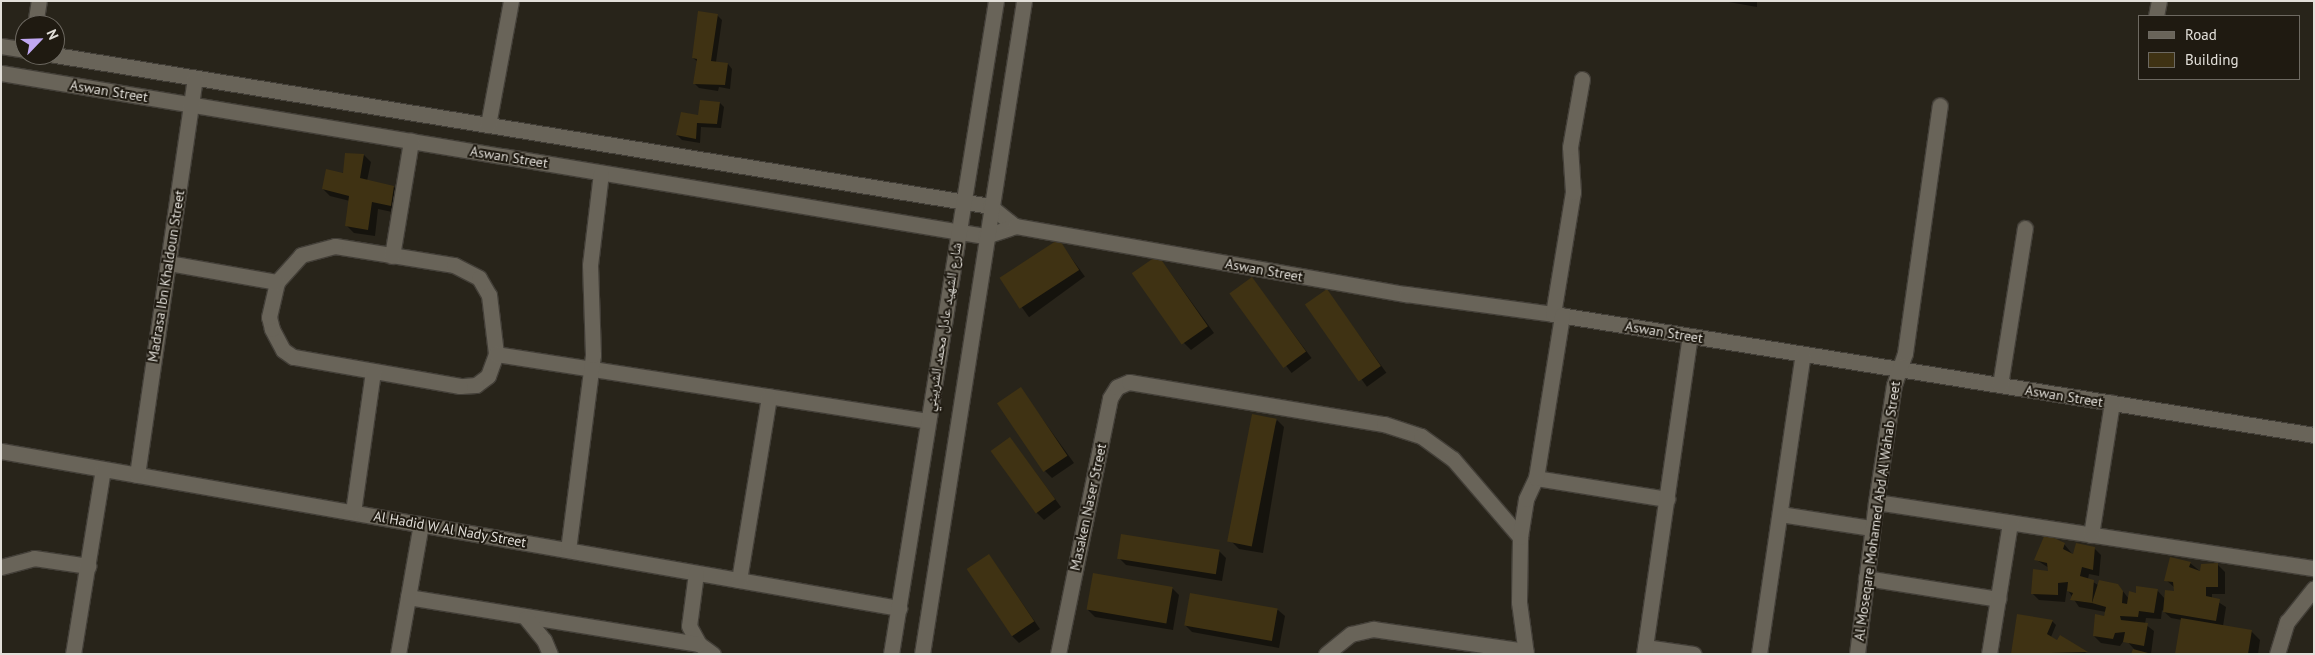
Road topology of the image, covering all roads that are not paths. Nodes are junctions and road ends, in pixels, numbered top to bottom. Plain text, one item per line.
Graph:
1 (39, 1) edge
2 (511, 1) edge
3 (996, 1) edge
4 (1024, 1) edge
5 (2159, 1) edge
6 (37, 15) edge
7 (2156, 15) edge
8 (1, 46) edge
9 (15, 48) edge
10 (65, 57) edge
11 (1, 74) edge
12 (195, 78) junction
13 (1582, 79) dead end
14 (193, 105) junction
15 (1940, 105) dead end
16 (488, 125) junction
17 (411, 141) junction
18 (601, 173) junction
19 (963, 202) junction
20 (990, 206) junction
21 (1015, 226) junction
22 (2025, 228) dead end
23 (958, 232) junction
24 (985, 236) junction
25 (392, 256) junction
26 (168, 263) junction
27 (277, 282) junction
28 (1557, 315) junction
29 (1690, 336) junction
30 (496, 354) junction
31 (1803, 354) junction
32 (592, 369) junction
33 (1899, 369) junction
34 (373, 371) junction
35 (2000, 386) junction
36 (769, 396) junction
37 (2112, 403) junction
38 (928, 421) junction
39 (2314, 436) edge
40 (1, 451) edge
41 (103, 469) junction
42 (136, 475) junction
43 (1536, 478) junction
44 (1667, 499) junction
45 (1876, 502) junction
46 (353, 512) junction
47 (1780, 514) junction
48 (2010, 523) junction
49 (421, 524) junction
50 (1872, 528) junction
51 (2091, 535) junction
52 (1520, 537) junction
53 (568, 550) junction
54 (88, 566) junction
55 (1, 567) edge
56 (2314, 568) edge
57 (696, 573) junction
58 (1866, 578) junction
59 (739, 580) junction
60 (2314, 588) edge
61 (408, 597) junction
62 (1998, 599) junction
63 (898, 608) junction
64 (526, 618) junction
65 (699, 644) junction
66 (1645, 650) edge
67 (1525, 653) edge
68 (1677, 653) edge
69 (74, 654) edge
70 (398, 654) edge
71 (550, 654) edge
72 (713, 654) edge
73 (891, 654) edge
74 (922, 654) edge
75 (1058, 654) edge
76 (1326, 654) edge
77 (1694, 654) edge
78 (1759, 654) edge
79 (1857, 654) edge
80 (1989, 654) edge
81 (2277, 654) edge

1 - 6 street
2 - 16 street
3 - 19 street, شارع الشهيد عادل محمد الشربيني
4 - 20 street, شارع الشهيد عادل محمد الشربيني
5 - 7 street
8 - 9 street
10 - 12 street, Aswan Street
11 - 14 street, Aswan Street
12 - 14 street, Madrasa Ibn Khaldoun Street
12 - 16 street, Aswan Street
13 - 28 street
14 - 17 street, Aswan Street
14 - 26 street, Madrasa Ibn Khaldoun Street
15 - 33 street, Al Moseqare Mohamed Abd Al Wahab Street
16 - 19 street, Aswan Street
17 - 18 street, Aswan Street
17 - 25 street
18 - 23 street, Aswan Street
18 - 32 street
19 - 20 street, Aswan Street
19 - 23 street, شارع الشهيد عادل محمد الشربيني
20 - 21 street, Aswan Street
20 - 24 street, شارع الشهيد عادل محمد الشربيني
21 - 24 street, Aswan Street
21 - 28 street, Aswan Street
22 - 35 street
23 - 24 street, Aswan Street
23 - 38 street, شارع الشهيد عادل محمد الشربيني
24 - 74 street, شارع الشهيد عادل محمد الشربيني
25 - 27 street
25 - 30 street
26 - 27 street
26 - 42 street, Madrasa Ibn Khaldoun Street
27 - 34 street
28 - 29 street, Aswan Street
28 - 43 street
29 - 31 street, Aswan Street
29 - 44 street
30 - 32 street
30 - 34 street
31 - 33 street, Aswan Street
31 - 47 street
32 - 36 street
32 - 53 street
33 - 35 street, Aswan Street
33 - 45 street, Al Moseqare Mohamed Abd Al Wahab Street
34 - 46 street
35 - 37 street, Aswan Street
36 - 38 street
36 - 59 street
37 - 39 street, Aswan Street
37 - 51 street
38 - 63 street, شارع الشهيد عادل محمد الشربيني
40 - 41 street, Al Hadid W Al Nady Street
41 - 42 street, Al Hadid W Al Nady Street
41 - 54 street
42 - 46 street, Al Hadid W Al Nady Street
43 - 44 street
43 - 52 street
44 - 66 street
45 - 48 street
45 - 50 street, Al Moseqare Mohamed Abd Al Wahab Street
46 - 49 street, Al Hadid W Al Nady Street
47 - 50 street
47 - 78 street
48 - 51 street
48 - 62 street
49 - 53 street, Al Hadid W Al Nady Street
49 - 61 street
50 - 58 street, Al Moseqare Mohamed Abd Al Wahab Street
51 - 56 street
52 - 67 street
52 - 75 street, Masaken Naser Street
53 - 57 street, Al Hadid W Al Nady Street
54 - 55 street
54 - 69 street
57 - 59 street, Al Hadid W Al Nady Street
57 - 65 street
58 - 62 street
58 - 79 street, Al Moseqare Mohamed Abd Al Wahab Street
59 - 63 street, Al Hadid W Al Nady Street
60 - 81 street
61 - 64 street
61 - 70 street
62 - 80 street
63 - 73 street, شارع الشهيد عادل محمد الشربيني
64 - 65 street
64 - 71 street
65 - 72 street
66 - 68 street
67 - 76 street
68 - 77 street

